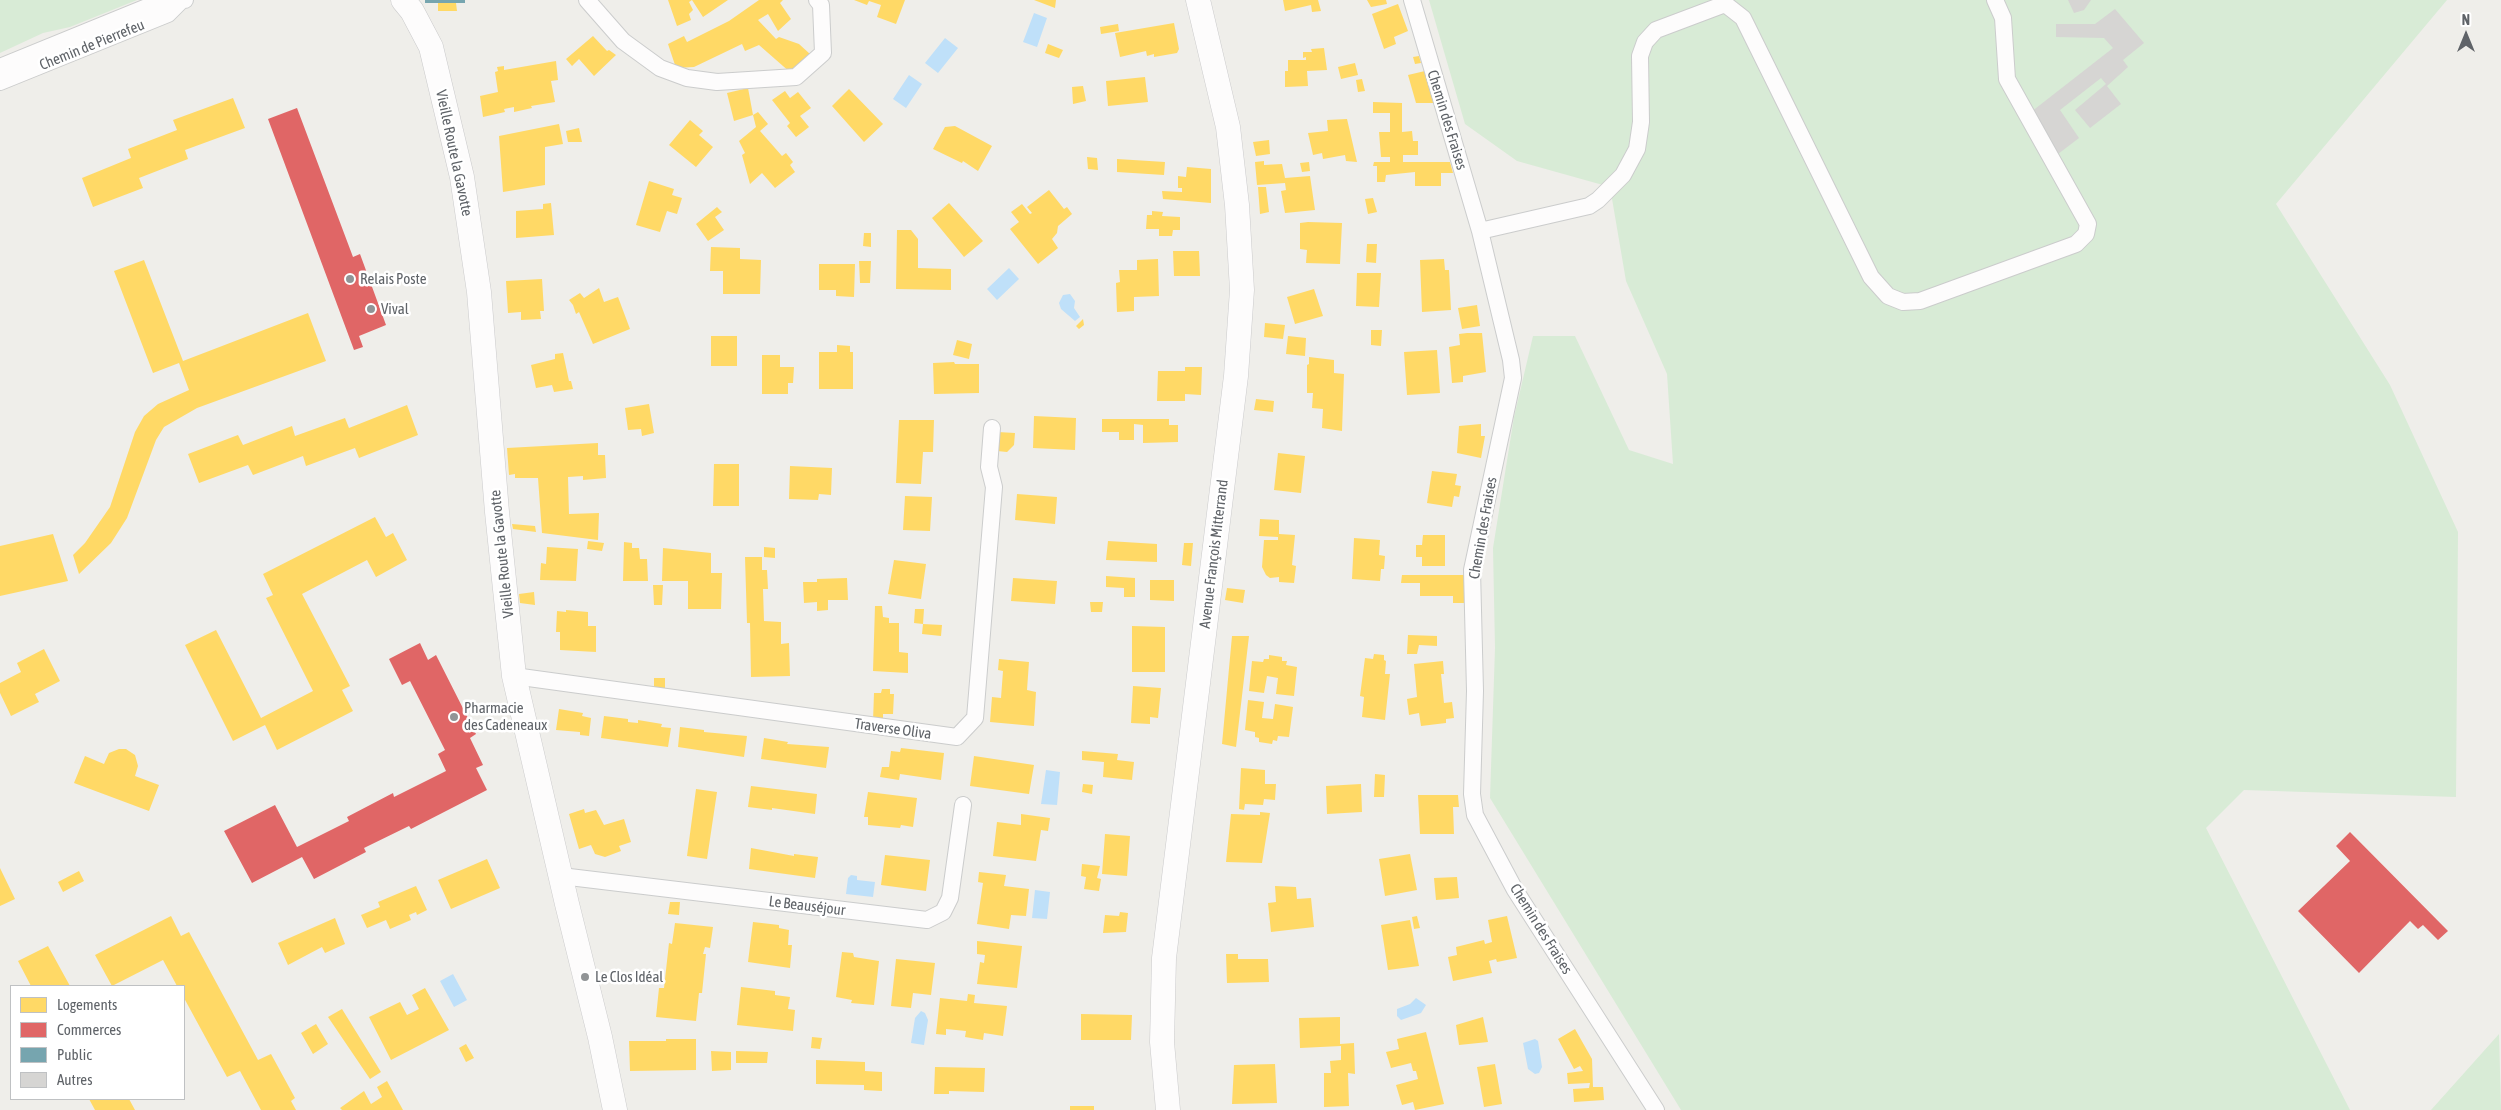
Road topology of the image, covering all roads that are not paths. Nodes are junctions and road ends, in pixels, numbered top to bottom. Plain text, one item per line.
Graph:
1 (403, 0) edge
2 (817, 0) edge
3 (1198, 0) edge
4 (1412, 0) edge
5 (1995, 0) edge
6 (183, 1) edge
7 (592, 6) edge
8 (0, 67) edge
9 (0, 82) edge
10 (1480, 231) junction
11 (992, 428) dead end
12 (514, 676) junction
13 (963, 805) dead end
14 (561, 876) junction
15 (616, 1110) edge
16 (1168, 1110) edge
17 (1656, 1110) edge

1 - 12 street, Vieille Route la Gavotte
2 - 7 street
3 - 16 street, Avenue François Mitterrand
4 - 10 street, Chemin des Fraises
5 - 10 street
6 - 8 street, Chemin de Pierrefeu
6 - 9 street, Chemin de Pierrefeu
10 - 17 street, Chemin des Fraises
11 - 12 street, Traverse Oliva
12 - 14 street, Vieille Route la Gavotte
13 - 14 street, Le Beauséjour
14 - 15 street, Vieille Route la Gavotte

